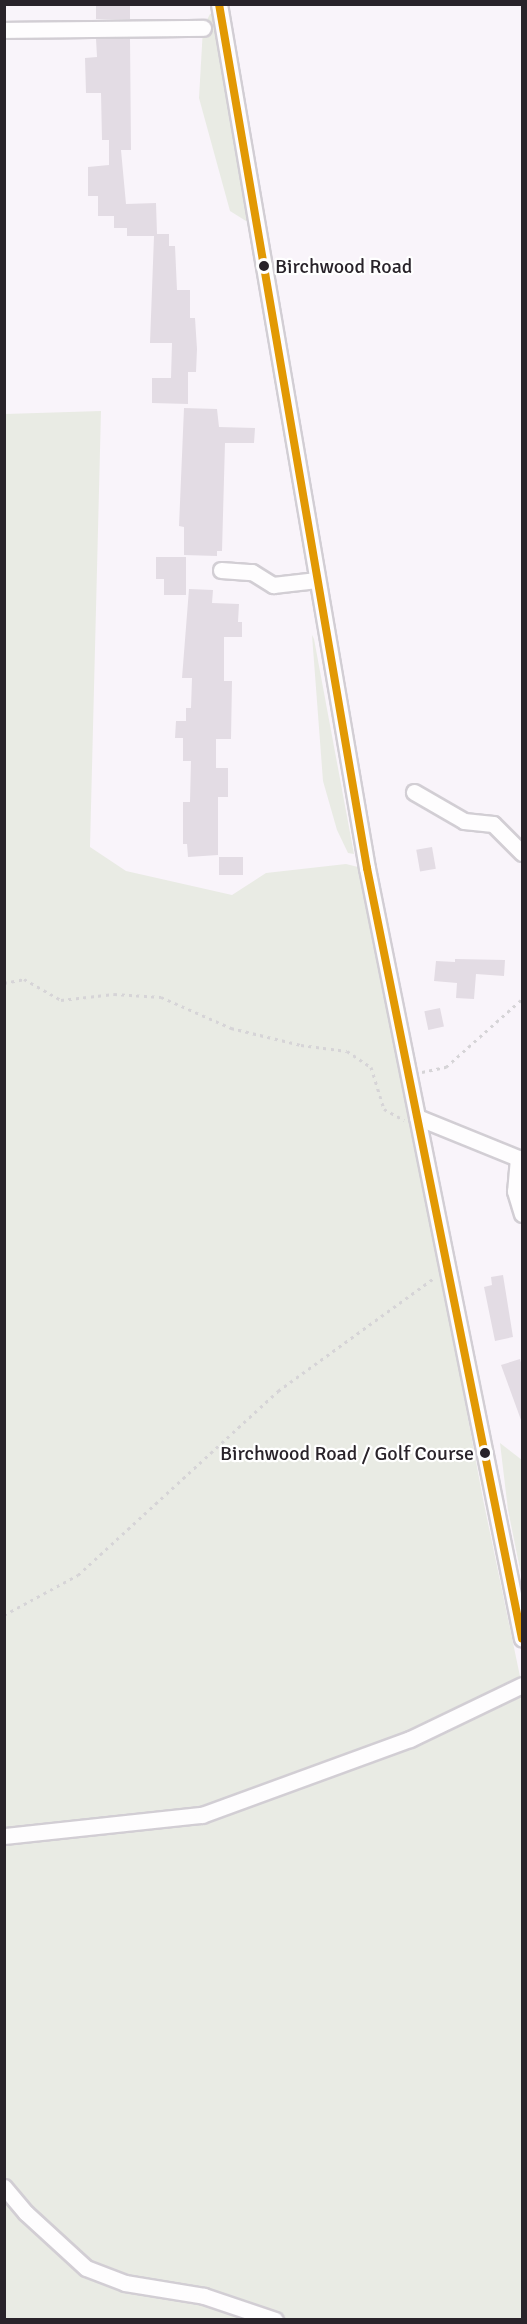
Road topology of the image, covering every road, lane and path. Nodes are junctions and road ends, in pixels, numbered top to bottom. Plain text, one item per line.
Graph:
1 (219, 4) edge
2 (203, 28) dead end
3 (4, 30) edge
4 (221, 570) dead end
5 (317, 580) junction
6 (414, 792) dead end
7 (522, 853) edge
8 (4, 982) edge
9 (522, 999) edge
10 (408, 1074) junction
11 (412, 1113) junction
12 (522, 1214) edge
13 (446, 1271) junction
14 (4, 1616) edge
15 (522, 1639) edge
16 (522, 1685) edge
17 (4, 1836) edge
18 (4, 2187) edge
19 (274, 2319) edge

1 - 5 street
2 - 3 street
4 - 5 street
5 - 10 street
6 - 7 street
8 - 11 path
9 - 10 path
10 - 11 street
11 - 12 street
11 - 13 street
13 - 14 path
13 - 15 street
16 - 17 street
18 - 19 street

